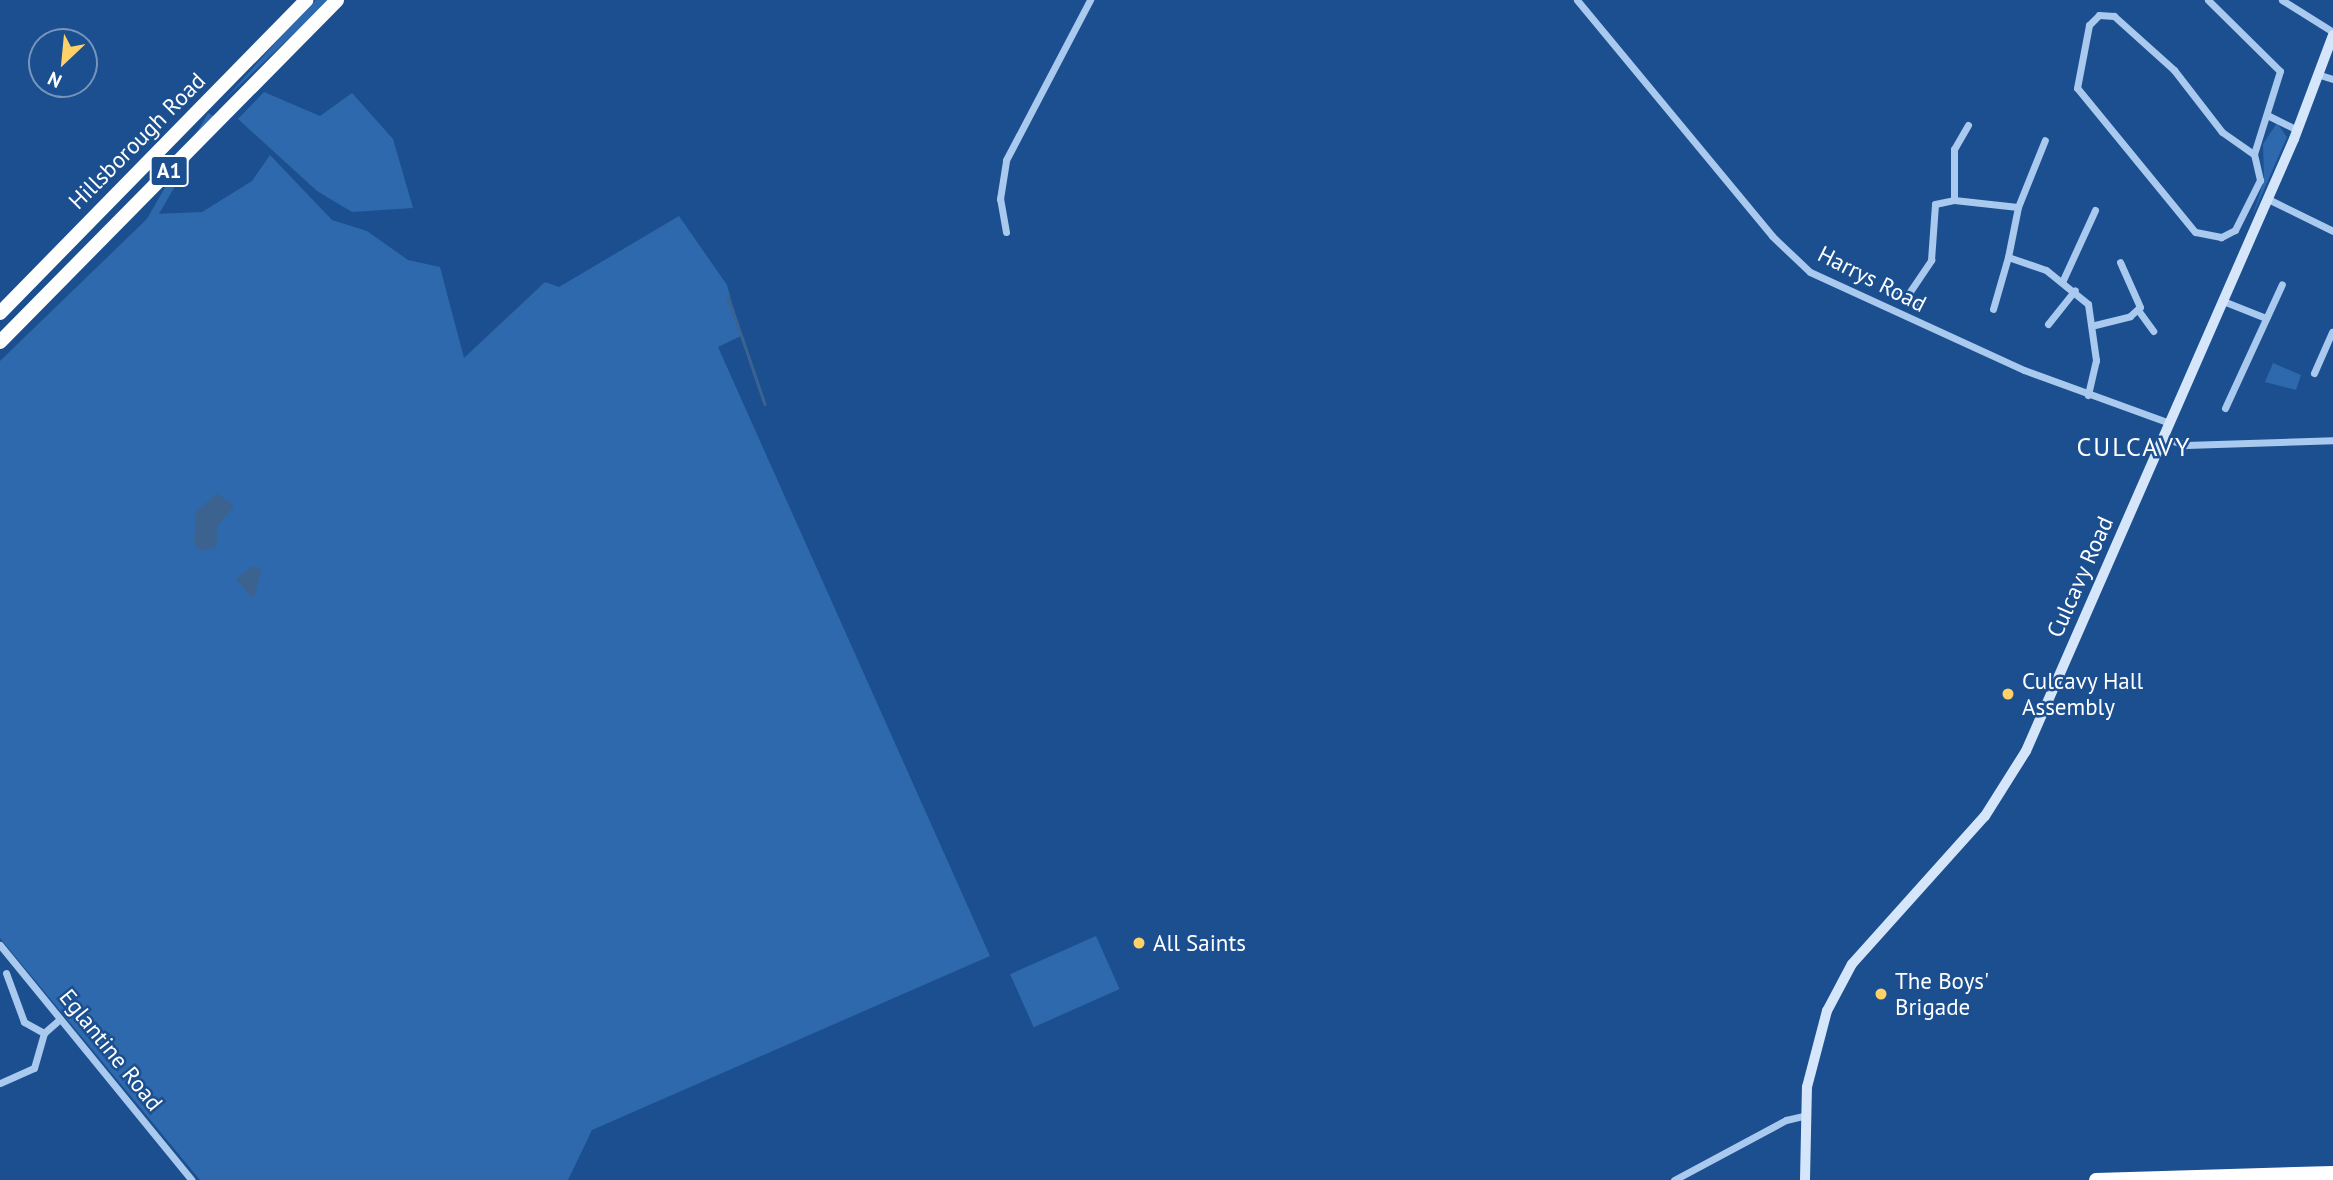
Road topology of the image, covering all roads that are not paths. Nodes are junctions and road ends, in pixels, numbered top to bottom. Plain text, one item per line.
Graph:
1 (306, 0) edge
2 (337, 0) edge
3 (1090, 0) edge
4 (1577, 0) edge
5 (2208, 0) edge
6 (2282, 0) edge
7 (2333, 33) edge
8 (2320, 75) junction
9 (2333, 79) edge
10 (2269, 116) junction
11 (1968, 125) dead end
12 (2298, 130) junction
13 (2045, 140) dead end
14 (2254, 154) junction
15 (2268, 199) junction
16 (1954, 200) junction
17 (2018, 207) junction
18 (2095, 210) dead end
19 (2333, 231) edge
20 (1006, 232) dead end
21 (2008, 257) junction
22 (2120, 262) dead end
23 (2063, 281) junction
24 (2282, 284) dead end
25 (1896, 289) dead end
26 (2076, 290) junction
27 (1909, 293) junction
28 (2223, 300) junction
29 (1917, 303) dead end
30 (1993, 309) dead end
31 (2138, 310) junction
32 (0, 313) edge
33 (2266, 318) junction
34 (2048, 324) dead end
35 (2095, 325) junction
36 (2153, 331) dead end
37 (2332, 332) edge
38 (0, 342) edge
39 (2324, 352) junction
40 (2333, 356) edge
41 (2314, 373) dead end
42 (2088, 394) junction
43 (2225, 408) dead end
44 (2170, 423) junction
45 (2164, 438) junction
46 (2333, 440) edge
47 (0, 945) edge
48 (6, 973) dead end
49 (60, 1019) junction
50 (44, 1033) junction
51 (0, 1083) edge
52 (1804, 1116) junction
53 (2333, 1173) edge
54 (192, 1180) edge
55 (1674, 1180) edge
56 (1805, 1180) edge
57 (2096, 1180) edge

1 - 32 highway, Hillsborough Road / A1
2 - 38 highway, Hillsborough Road / A1
3 - 20 street
4 - 42 street, Harrys Road
5 - 10 street
6 - 7 street
7 - 8 street, Culcavy Road
8 - 9 street
8 - 12 street, Culcavy Road
10 - 12 street
10 - 14 street
11 - 16 street
12 - 15 street, Culcavy Road
13 - 17 street
14 - 14 street
15 - 19 street
15 - 28 street, Culcavy Road
16 - 17 street
16 - 27 street
17 - 21 street
18 - 23 street
21 - 23 street
21 - 30 street
22 - 31 street
23 - 26 street
24 - 33 street
25 - 27 street
26 - 34 street
26 - 35 street
27 - 29 street
28 - 33 street
28 - 44 street, Culcavy Road
31 - 35 street
31 - 36 street
33 - 43 street
35 - 42 street
37 - 39 street
39 - 40 street
39 - 41 street
42 - 44 street, Harrys Road
44 - 45 street, Culcavy Road
45 - 46 street
45 - 52 street, Culcavy Road
47 - 49 street, Eglantine Road
48 - 50 street
49 - 50 street
49 - 54 street, Eglantine Road
50 - 51 street
52 - 55 street
52 - 56 street, Culcavy Road
53 - 57 highway

